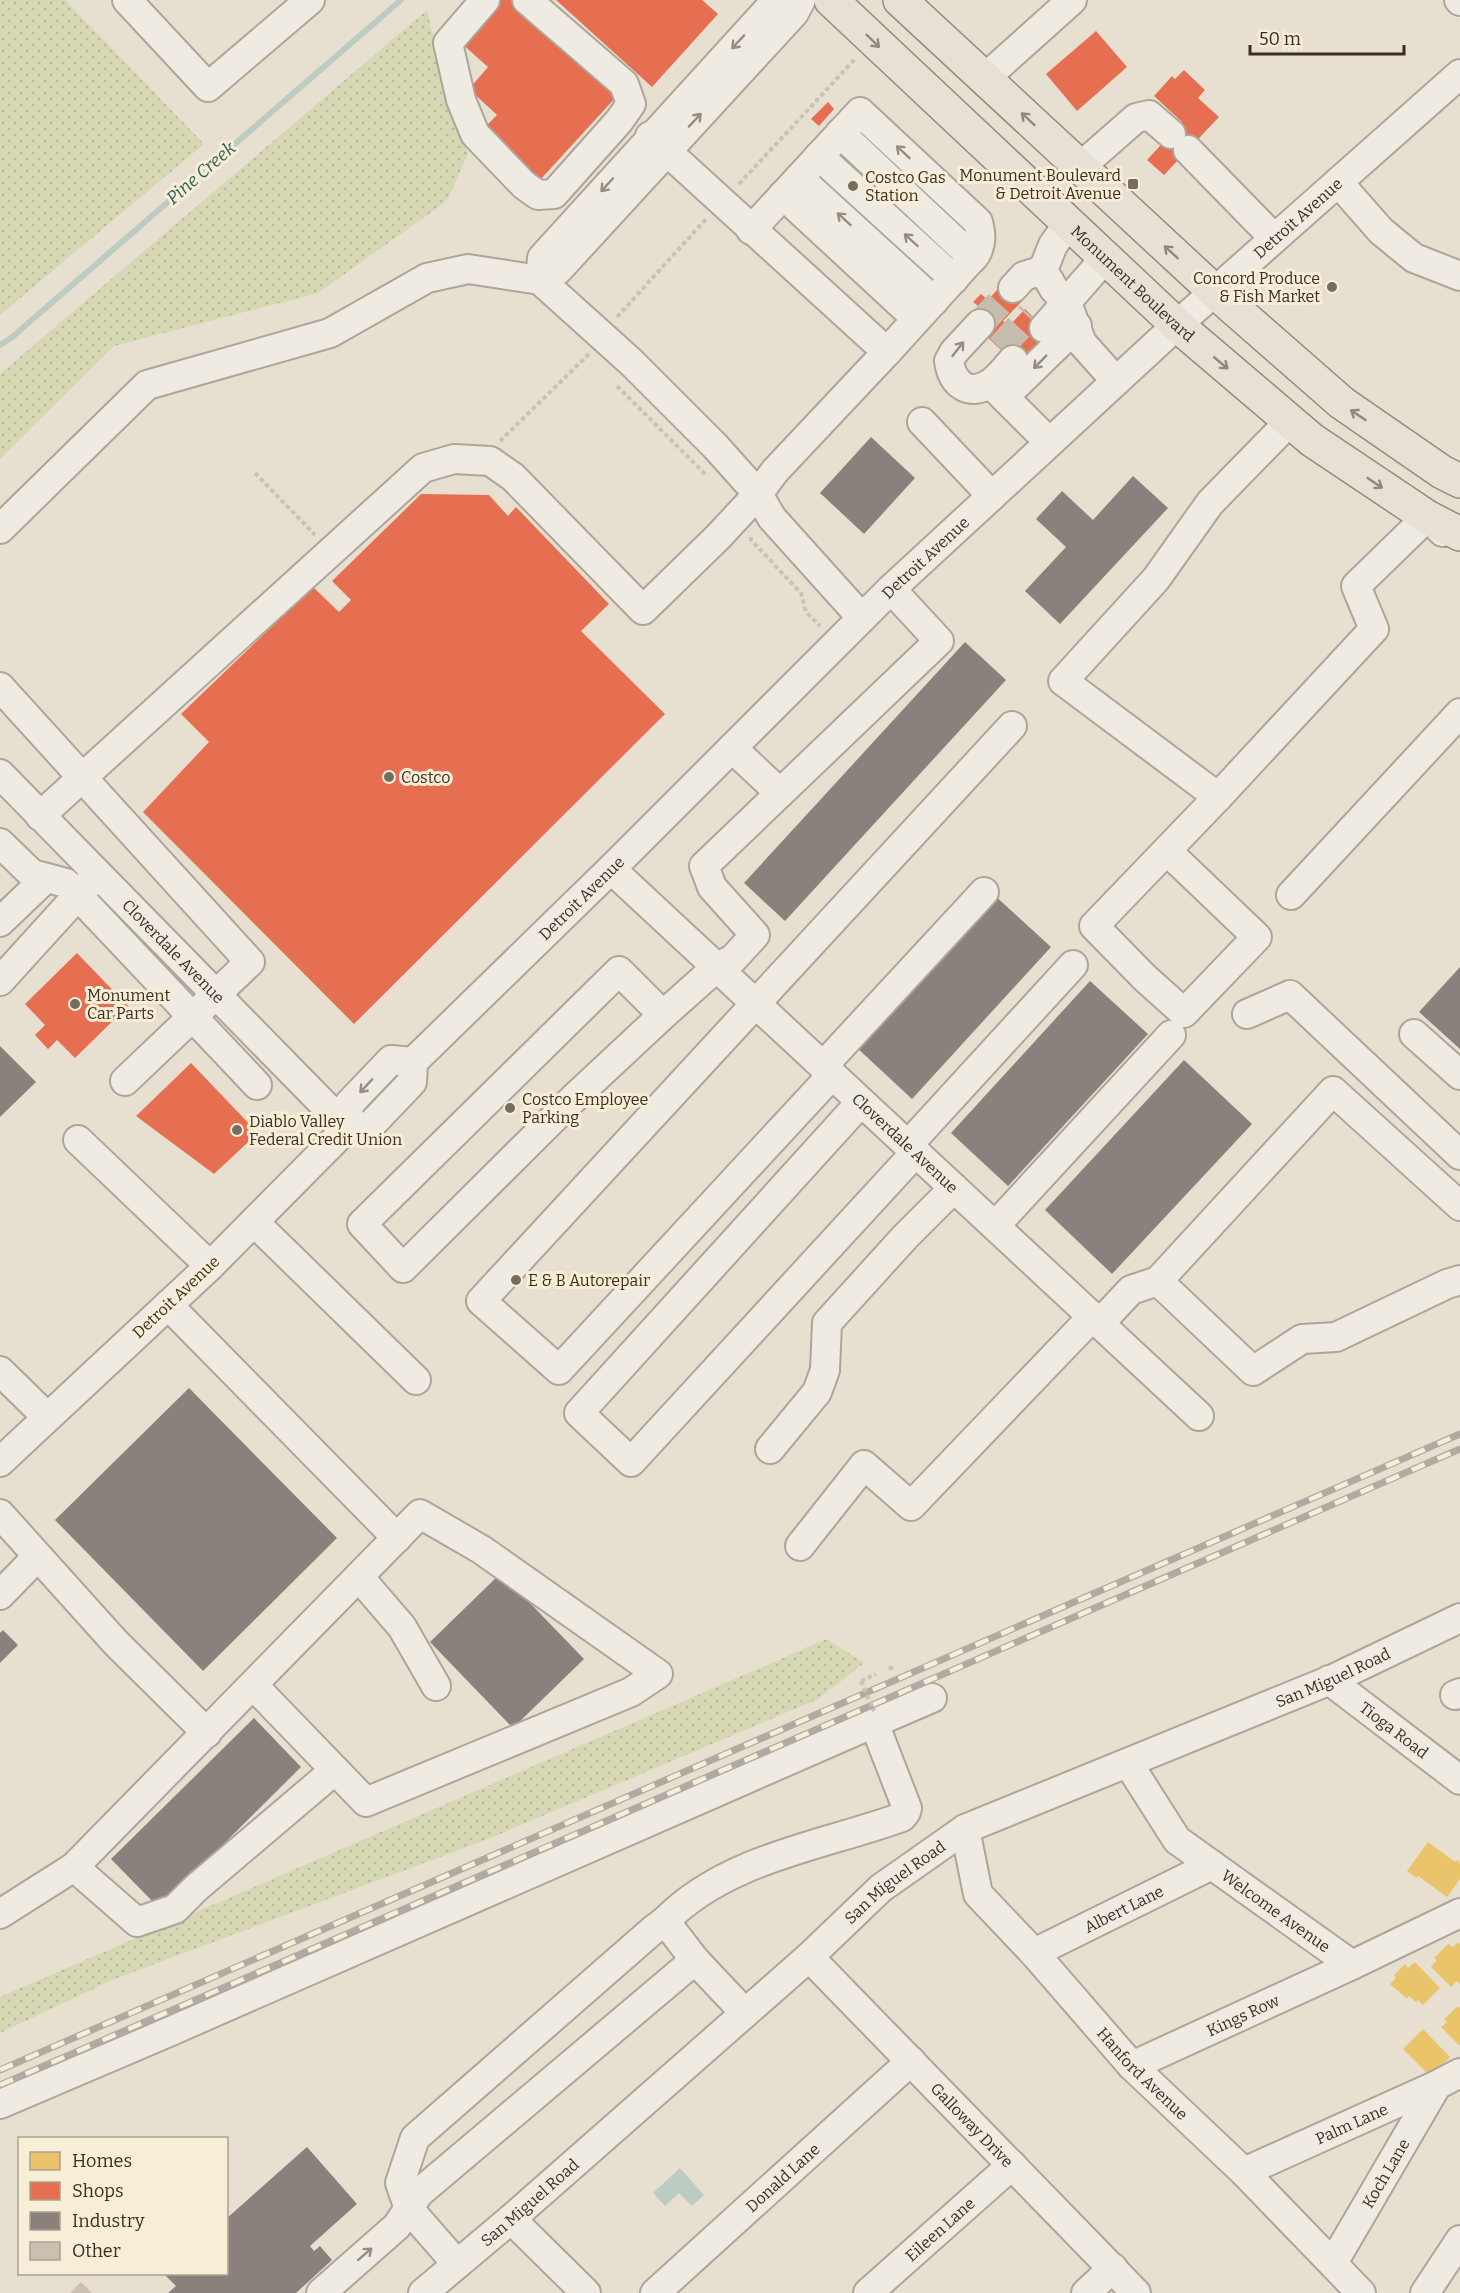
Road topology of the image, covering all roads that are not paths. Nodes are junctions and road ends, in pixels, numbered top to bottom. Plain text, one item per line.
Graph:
1 (127, 0) edge
2 (310, 0) edge
3 (486, 0) edge
4 (527, 0) edge
5 (779, 0) edge
6 (801, 0) edge
7 (831, 0) edge
8 (900, 0) edge
9 (1072, 0) edge
10 (1460, 74) edge
11 (984, 79) junction
12 (658, 144) junction
13 (819, 156) junction
14 (1080, 167) junction
15 (1338, 182) junction
16 (791, 186) junction
17 (1068, 224) junction
18 (751, 230) junction
19 (1274, 238) junction
20 (1106, 258) junction
21 (1460, 276) edge
22 (954, 279) junction
23 (540, 280) junction
24 (1013, 288) tunnel mouth
25 (1214, 291) junction
26 (1060, 297) junction
27 (926, 310) junction
28 (1037, 321) tunnel mouth
29 (980, 324) tunnel mouth
30 (1177, 325) junction
31 (887, 352) junction
32 (1006, 354) tunnel mouth
33 (1116, 381) junction
34 (997, 391) junction
35 (1290, 421) junction
36 (922, 422) dead end
37 (1049, 442) junction
38 (1454, 470) edge
39 (992, 496) junction
40 (749, 504) junction
41 (1427, 518) junction
42 (0, 529) edge
43 (1460, 534) edge
44 (1460, 548) edge
45 (891, 589) junction
46 (862, 618) junction
47 (0, 687) edge
48 (1460, 713) edge
49 (1012, 726) dead end
50 (732, 748) junction
51 (0, 774) edge
52 (83, 777) junction
53 (780, 793) junction
54 (1218, 797) junction
55 (40, 816) junction
56 (0, 843) edge
57 (1167, 851) junction
58 (611, 869) junction
59 (98, 874) junction
60 (46, 878) junction
61 (984, 892) dead end
62 (78, 895) junction
63 (1291, 895) dead end
64 (0, 922) edge
65 (1074, 965) dead end
66 (717, 967) junction
67 (0, 981) edge
68 (216, 994) junction
69 (756, 1004) junction
70 (1247, 1014) dead end
71 (663, 1015) junction
72 (192, 1016) junction
73 (1414, 1034) dead end
74 (1171, 1035) dead end
75 (261, 1040) junction
76 (237, 1063) junction
77 (828, 1070) junction
78 (1460, 1075) edge
79 (125, 1081) dead end
80 (257, 1085) dead end
81 (861, 1102) junction
82 (347, 1128) junction
83 (78, 1140) dead end
84 (912, 1149) junction
85 (1460, 1155) edge
86 (954, 1188) junction
87 (1460, 1206) edge
88 (254, 1222) junction
89 (995, 1226) junction
90 (210, 1266) junction
91 (1460, 1280) edge
92 (1158, 1281) junction
93 (168, 1305) junction
94 (1097, 1320) junction
95 (0, 1371) edge
96 (416, 1380) dead end
97 (1199, 1416) dead end
98 (47, 1418) junction
99 (770, 1449) dead end
100 (0, 1462) edge
101 (0, 1514) edge
102 (397, 1538) junction
103 (800, 1546) dead end
104 (37, 1557) junction
105 (359, 1577) junction
106 (0, 1595) edge
107 (1460, 1618) edge
108 (1329, 1680) junction
109 (253, 1685) junction
110 (436, 1686) dead end
111 (932, 1698) dead end
112 (874, 1717) junction
113 (207, 1733) junction
114 (1128, 1762) junction
115 (335, 1770) junction
116 (1460, 1780) edge
117 (965, 1829) junction
118 (1212, 1864) junction
119 (74, 1867) junction
120 (3, 1906) edge
121 (1460, 1912) edge
122 (665, 1921) junction
123 (1034, 1953) junction
124 (809, 1957) junction
125 (695, 1960) junction
126 (1352, 1965) junction
127 (745, 2013) junction
128 (911, 2061) junction
129 (1132, 2066) junction
130 (1449, 2079) edge
131 (0, 2104) edge
132 (1012, 2165) junction
133 (1245, 2172) junction
134 (409, 2209) junction
135 (511, 2219) junction
136 (1460, 2240) edge
137 (1333, 2263) junction
138 (456, 2264) junction
139 (1113, 2268) junction
140 (321, 2293) edge
141 (423, 2293) edge
142 (586, 2293) edge
143 (655, 2293) edge
144 (868, 2293) edge
145 (1086, 2293) edge
146 (1136, 2293) edge
147 (1361, 2293) edge
148 (1425, 2293) edge

1 - 2 street
3 - 4 street
5 -> 12 street
12 -> 6 street
7 -> 17 main road, Monument Boulevard
8 - 11 main road
9 - 11 street
10 - 15 street, Detroit Avenue
14 -> 11 main road
12 - 18 street
12 - 23 street
13 - 16 street
22 -> 13 street
22 -> 13 street
14 - 19 street
25 -> 14 main road
15 - 19 street, Detroit Avenue
15 - 21 street
16 - 18 street
27 -> 16 street
17 - 20 main road, Monument Boulevard
17 - 26 street
18 - 31 street
19 - 25 street, Detroit Avenue
20 - 26 street
20 - 30 main road, Monument Boulevard
22 - 27 street
23 - 40 street
23 - 42 street
24 - 26 street
25 - 30 street, Detroit Avenue
38 -> 25 main road
26 - 28 street
26 - 33 street
26 -> 34 street
27 - 31 street
34 -> 29 street
30 - 33 street, Detroit Avenue
30 -> 35 main road, Monument Boulevard
31 - 40 street
32 - 34 street
33 - 37 street, Detroit Avenue
34 - 37 street
35 -> 41 main road, Monument Boulevard
35 - 54 street
36 - 39 street
37 - 39 street, Detroit Avenue
39 - 45 street, Detroit Avenue
40 - 46 street
40 - 52 street
41 - 43 main road, Monument Boulevard
41 - 44 street
41 - 54 street
45 - 46 street, Detroit Avenue
45 - 53 street
46 - 50 street, Detroit Avenue
47 - 52 street
48 - 63 street
49 - 69 street
50 - 53 street
50 - 58 street, Detroit Avenue
51 - 55 street, Cloverdale Avenue
52 - 55 street
52 - 68 street
53 - 66 street
54 - 57 street
55 - 59 street, Cloverdale Avenue
56 - 60 street
57 - 57 street
58 - 66 street, Cloverdale Avenue
58 - 82 street, Detroit Avenue
59 - 62 street
59 - 68 street, Cloverdale Avenue
60 - 62 street
60 - 64 street
61 - 77 street
62 - 67 street
62 - 72 street
65 - 84 street
66 - 69 street, Cloverdale Avenue
66 - 71 street
68 - 72 street
68 - 75 street, Cloverdale Avenue
69 - 77 street, Cloverdale Avenue
69 - 77 street
70 - 85 street
71 - 71 street
72 - 76 street
72 - 79 street
73 - 78 street
74 - 89 street
75 - 76 street
75 - 82 street, Cloverdale Avenue
76 - 80 street
77 - 81 street, Cloverdale Avenue
81 - 84 street, Cloverdale Avenue
81 - 84 street
82 - 88 street, Detroit Avenue
83 - 90 street
84 - 86 street, Cloverdale Avenue
86 - 89 street, Cloverdale Avenue
86 - 99 street
87 - 92 street
88 - 90 street, Detroit Avenue
88 - 96 street
89 - 94 street, Cloverdale Avenue
90 - 93 street, Detroit Avenue
91 - 92 street
92 - 94 street
93 - 98 street, Detroit Avenue
93 - 102 street
94 - 97 street, Cloverdale Avenue
94 - 103 street
95 - 98 street
98 - 100 street, Detroit Avenue
101 - 104 street
102 - 105 street
102 - 115 street
104 - 106 street
104 - 113 street
105 - 109 street
105 - 110 street
107 - 108 street, San Miguel Road
108 - 114 street, San Miguel Road
108 - 116 street, Tioga Road
109 - 113 street
109 - 115 street
111 - 112 street
112 - 122 street
112 - 131 street
113 - 119 street
114 - 117 street, San Miguel Road
114 - 118 street, Welcome Avenue
115 - 119 street
117 - 123 street, Hanford Avenue
117 - 124 street, San Miguel Road
118 - 123 street, Albert Lane
118 - 126 street, Welcome Avenue
119 - 120 street
121 - 126 street
122 - 125 street
122 - 134 street
123 - 129 street, Hanford Avenue
124 - 127 street, San Miguel Road
124 - 128 street, Galloway Drive
125 - 127 street
125 - 134 street
126 - 129 street, Kings Row
127 - 135 street, San Miguel Road
128 - 132 street, Galloway Drive
128 - 143 street, Donald Lane
129 - 133 street, Hanford Avenue
130 - 133 street, Palm Lane
130 - 137 street, Koch Lane
132 - 139 street, Galloway Drive
132 - 144 street, Eileen Lane
133 - 137 street, Hanford Avenue
134 - 138 street
140 -> 134 street
135 - 138 street, San Miguel Road
135 - 142 street
136 - 148 street
137 - 147 street, Hanford Avenue
138 - 141 street, San Miguel Road
139 - 145 street
139 - 146 street, Galloway Drive

